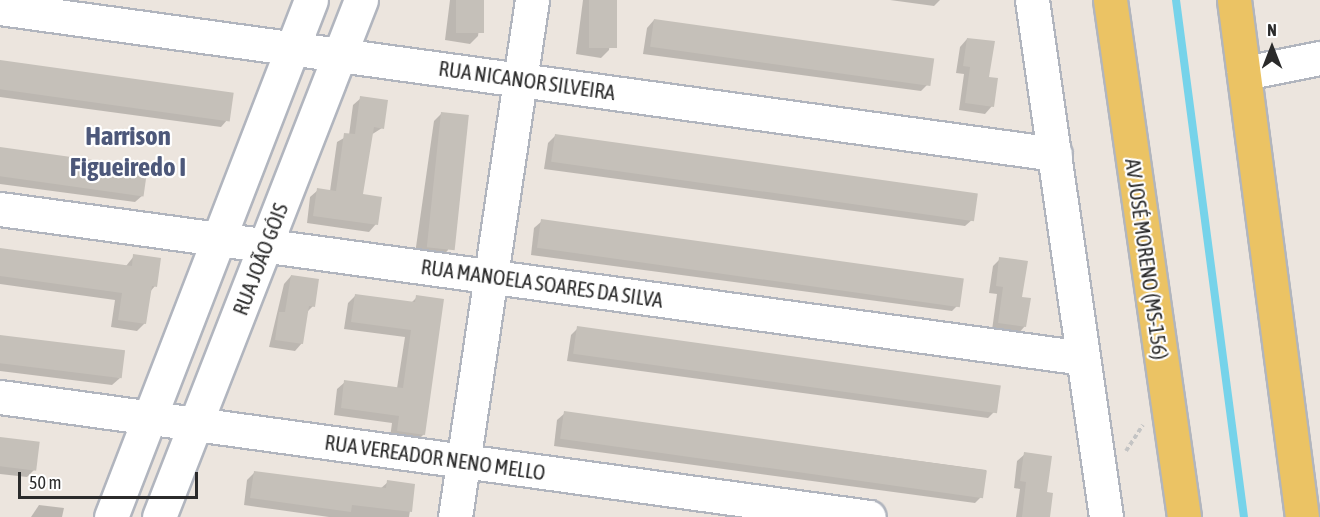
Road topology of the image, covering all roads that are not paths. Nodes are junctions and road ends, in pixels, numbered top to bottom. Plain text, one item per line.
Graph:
1 (311, 0) edge
2 (361, 0) edge
3 (532, 0) edge
4 (1032, 0) edge
5 (1110, 0) edge
6 (1234, 0) edge
7 (0, 8) edge
8 (292, 50) junction
9 (339, 55) junction
10 (1320, 58) edge
11 (1245, 73) junction
12 (520, 79) junction
13 (1055, 154) junction
14 (0, 209) edge
15 (218, 240) junction
16 (266, 245) junction
17 (491, 276) junction
18 (1083, 358) junction
19 (0, 397) edge
20 (149, 418) junction
21 (196, 423) junction
22 (463, 461) junction
23 (111, 517) edge
24 (159, 517) edge
25 (455, 517) edge
26 (869, 517) edge
27 (1106, 517) edge
28 (1184, 517) edge
29 (1302, 517) edge

1 - 8 street
2 - 9 street, RUA JOÃO GÓIS
3 - 12 street
4 - 13 street
5 - 28 main road, AV JOSÉ MORENO (MS-156)
6 - 11 main road
7 - 8 street, RUA NICANOR SILVEIRA
8 - 9 street, RUA NICANOR SILVEIRA
8 - 15 street
9 - 12 street, RUA NICANOR SILVEIRA
9 - 16 street, RUA JOÃO GÓIS
10 - 11 street
11 - 29 main road
12 - 13 street, RUA NICANOR SILVEIRA
12 - 17 street
13 - 18 street
14 - 15 street, RUA MANOELA SOARES DA SILVA
15 - 16 street, RUA MANOELA SOARES DA SILVA
15 - 20 street
16 - 17 street, RUA MANOELA SOARES DA SILVA
16 - 21 street, RUA JOÃO GÓIS
17 - 18 street, RUA MANOELA SOARES DA SILVA
17 - 22 street
18 - 27 street
19 - 20 street, RUA VEREADOR NENO MELLO
20 - 21 street, RUA VEREADOR NENO MELLO
20 - 23 street
21 - 22 street, RUA VEREADOR NENO MELLO
21 - 24 street, RUA JOÃO GÓIS
22 - 25 street
22 - 26 street, RUA VEREADOR NENO MELLO

